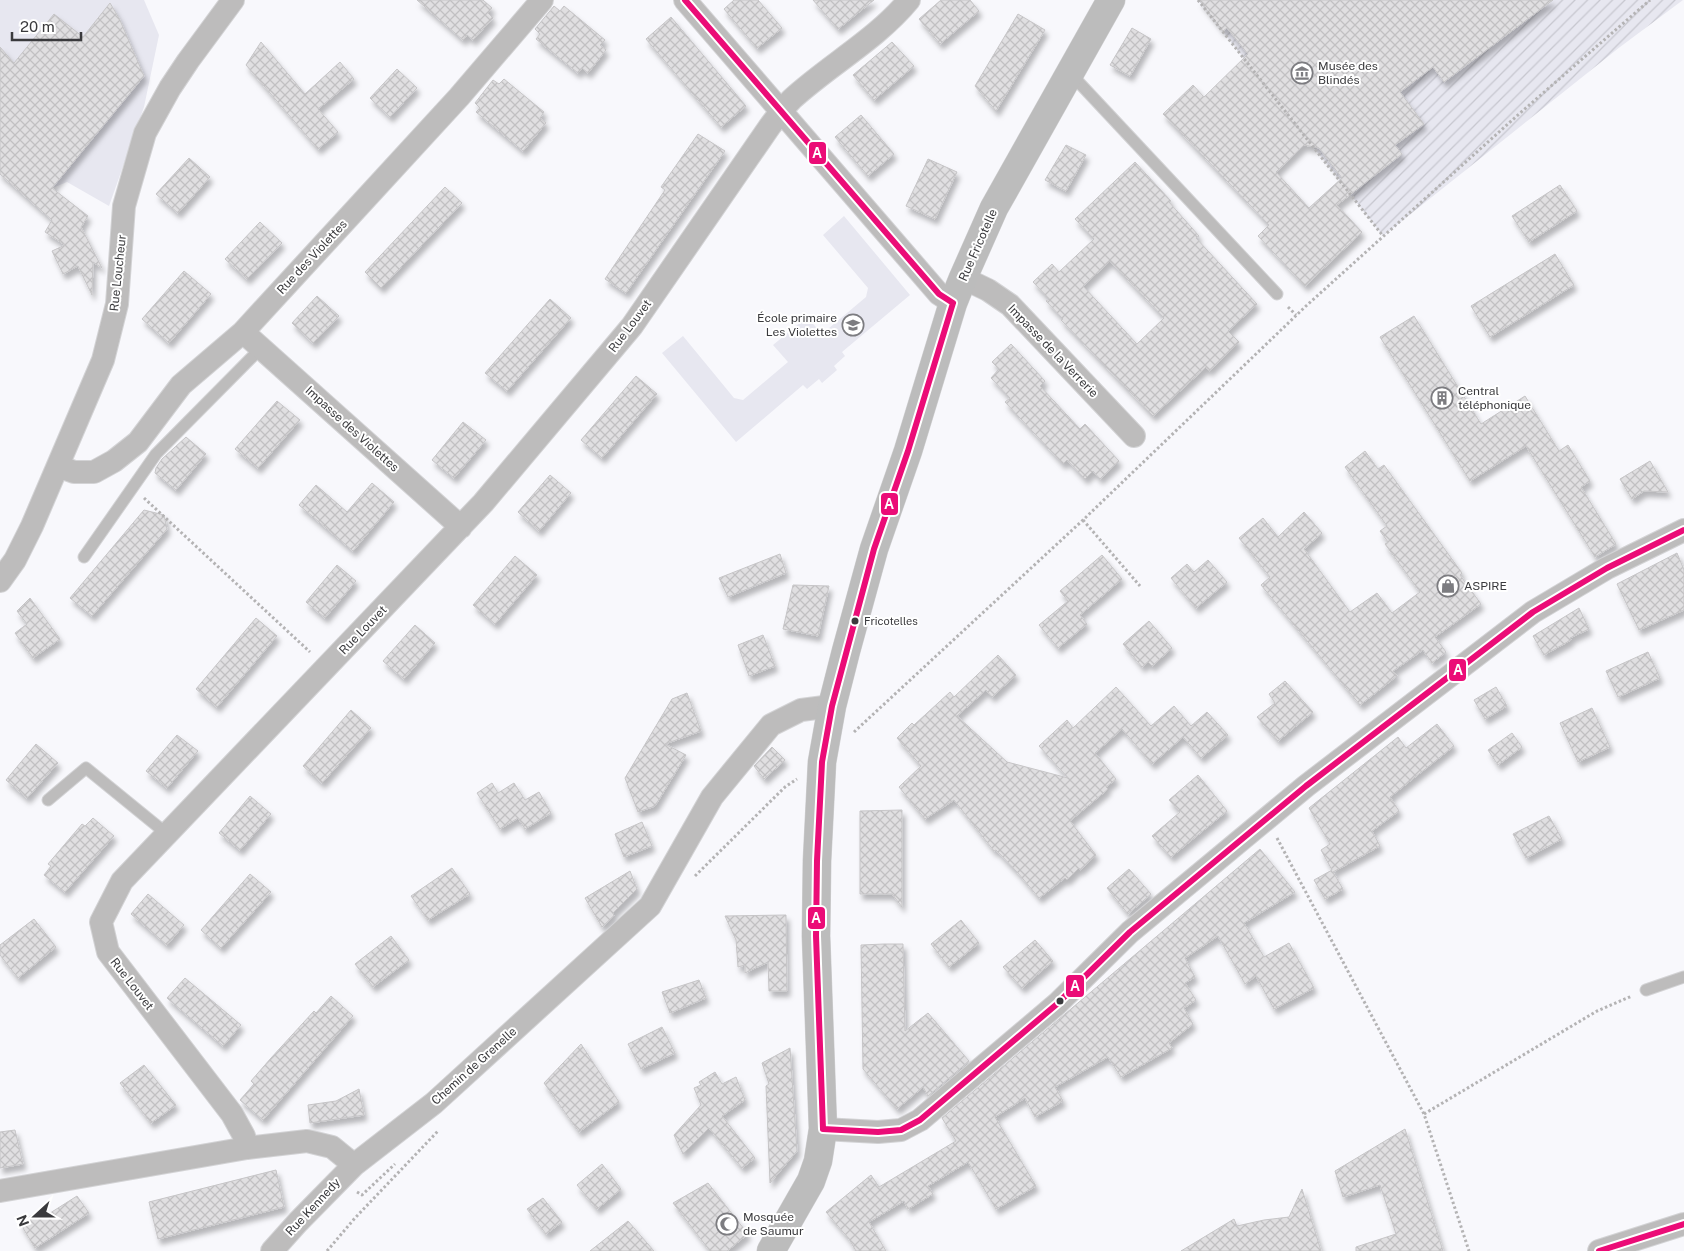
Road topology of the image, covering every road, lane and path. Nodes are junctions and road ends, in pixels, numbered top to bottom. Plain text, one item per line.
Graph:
1 (233, 0) edge
2 (542, 0) edge
3 (685, 0) edge
4 (910, 0) edge
5 (1111, 0) edge
6 (1198, 0) edge
7 (1650, 0) edge
8 (1070, 73) junction
9 (781, 112) junction
10 (1383, 236) junction
11 (963, 278) junction
12 (1277, 294) dead end
13 (953, 303) junction
14 (243, 332) junction
15 (261, 348) junction
16 (1134, 436) dead end
17 (58, 466) junction
18 (132, 488) junction
19 (1083, 520) junction
20 (461, 527) junction
21 (1684, 530) edge
22 (84, 557) dead end
23 (0, 581) edge
24 (1140, 586) dead end
25 (326, 668) junction
26 (832, 706) junction
27 (822, 762) junction
28 (48, 800) dead end
29 (1267, 818) junction
30 (167, 834) junction
31 (693, 878) dead end
32 (1684, 977) edge
33 (1646, 990) joint
34 (1424, 1114) junction
35 (445, 1124) dead end
36 (823, 1129) junction
37 (248, 1148) junction
38 (354, 1164) junction
39 (0, 1190) edge
40 (1684, 1224) edge
41 (272, 1251) edge
42 (326, 1251) edge
43 (771, 1251) edge
44 (1469, 1251) edge
45 (1600, 1251) edge

1 - 17 street, Rue Loucheur
2 - 14 street, Rue des Violettes
3 - 9 street
4 - 9 street, Rue Louvet
5 - 8 street, Rue Fricotelle
6 - 10 path
7 - 10 path
8 - 11 street, Rue Fricotelle
8 - 12 lane
9 - 13 street
9 - 20 street, Rue Louvet
10 - 19 path
11 - 13 street, Rue Fricotelle
11 - 16 street, Impasse de la Verrerie
13 - 26 street, Rue Fricotelle
14 - 15 street, Impasse des Violettes
14 - 17 street, Rue des Violettes
15 - 18 lane
15 - 20 street, Impasse des Violettes
17 - 23 street, Rue Loucheur
18 - 22 lane
18 - 25 path
19 - 24 path
19 - 27 path
20 - 25 street, Rue Louvet
21 - 29 street
25 - 30 street, Rue Louvet
26 - 27 street, Rue Fricotelle
26 - 38 street, Chemin de Grenelle
27 - 31 path
27 - 36 street, Rue Fricotelle
28 - 30 lane
29 - 34 path
29 - 36 street
30 - 37 street, Rue Louvet
32 - 33 lane
33 - 34 path
34 - 44 path
35 - 42 path
36 - 43 street, Rue Fricotelle
37 - 38 street
37 - 39 street
38 - 41 street, Rue Kennedy
40 - 45 street

